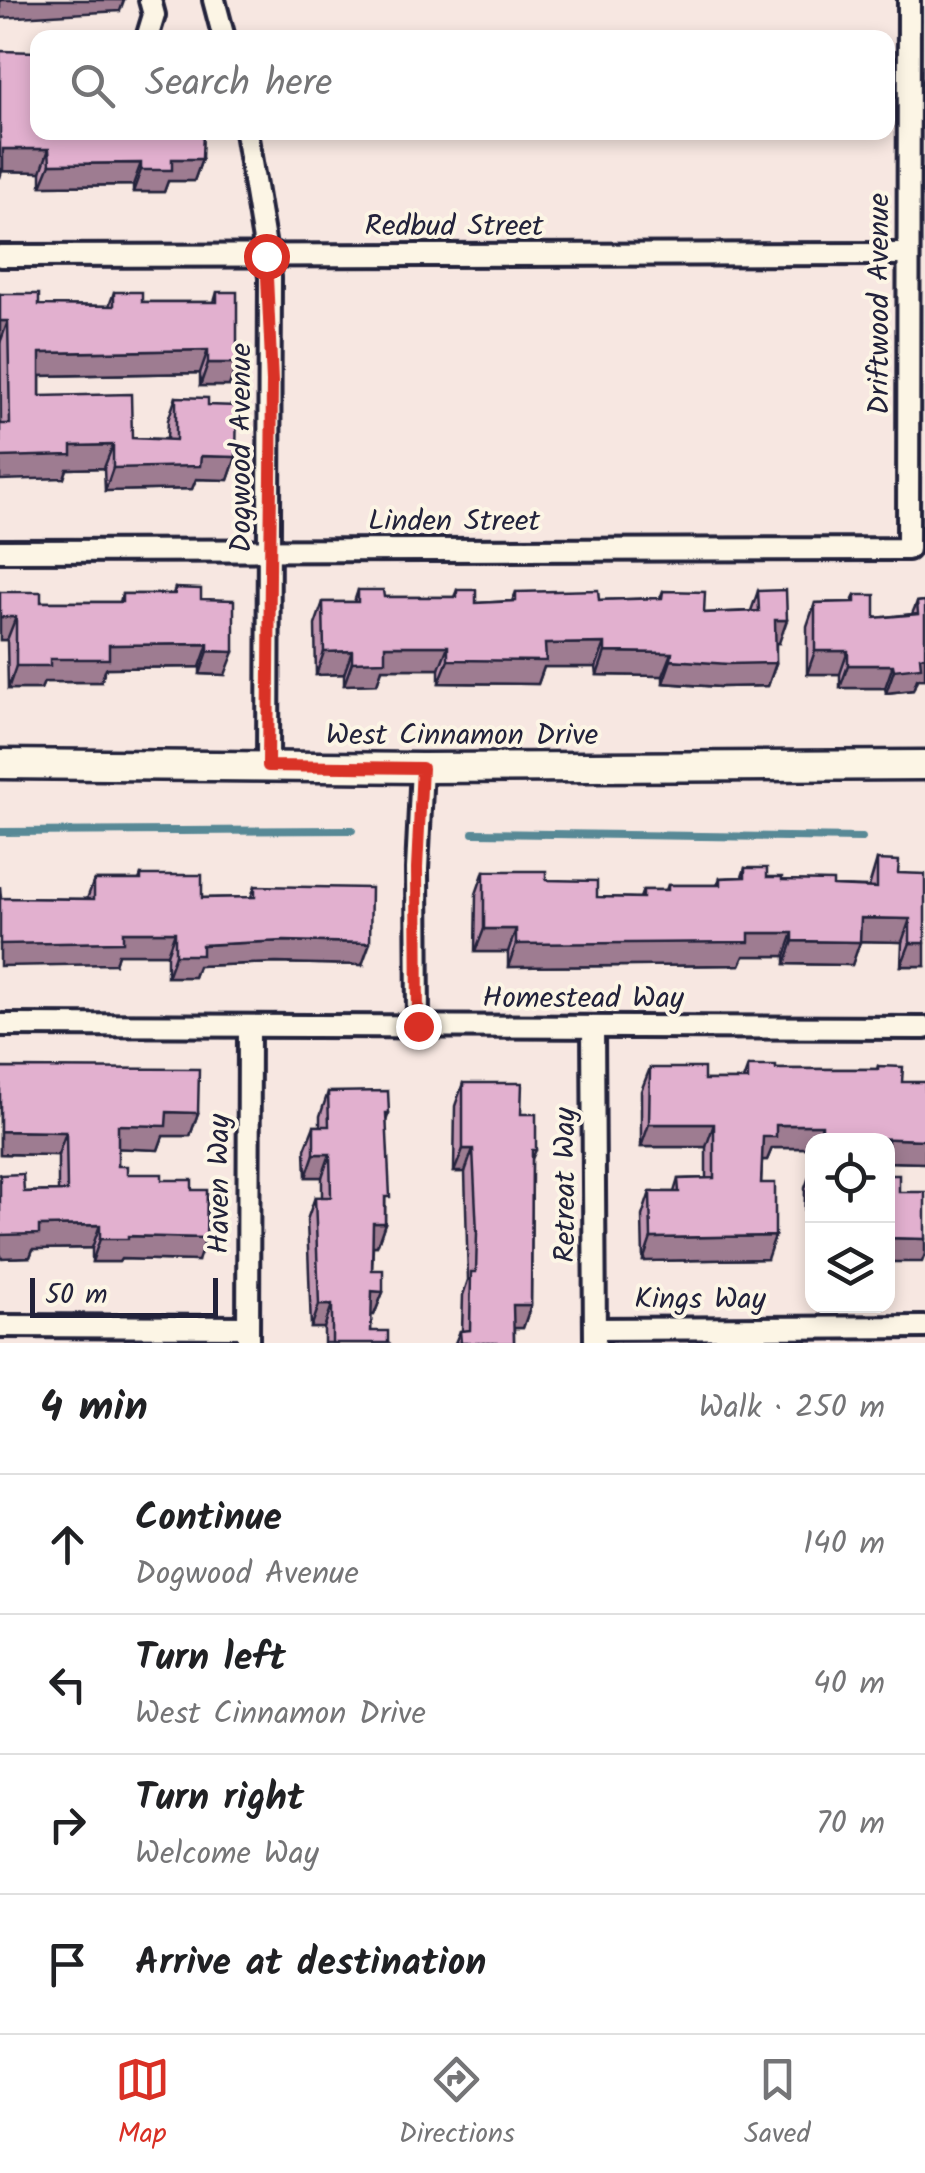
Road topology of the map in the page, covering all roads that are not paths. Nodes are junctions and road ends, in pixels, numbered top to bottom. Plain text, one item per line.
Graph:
1 (150, 0) edge
2 (214, 0) edge
3 (910, 0) edge
4 (150, 30) edge
5 (222, 30) edge
6 (247, 140) edge
7 (908, 254) junction
8 (0, 256) edge
9 (266, 256) junction
10 (908, 549) joint
11 (0, 551) edge
12 (270, 551) junction
13 (0, 764) edge
14 (925, 765) edge
15 (268, 766) junction
16 (422, 768) junction
17 (0, 1026) edge
18 (250, 1026) junction
19 (418, 1026) junction
20 (593, 1027) junction
21 (925, 1028) edge
22 (0, 1326) edge
23 (925, 1327) edge
24 (248, 1335) edge
25 (595, 1336) edge

1 - 4 street
2 - 5 street
3 - 7 street, Driftwood Avenue
6 - 9 street, Dogwood Avenue
7 - 9 street, Redbud Street
7 - 10 street, Driftwood Avenue
8 - 9 street, Redbud Street
9 - 12 street, Dogwood Avenue
10 - 12 street, Linden Street
11 - 12 street, Linden Street
12 - 15 street, Dogwood Avenue
13 - 15 main road, West Cinnamon Drive
14 - 16 main road, West Cinnamon Drive
15 - 16 main road, West Cinnamon Drive
16 - 19 street
17 - 18 street, Homestead Way
18 - 19 street, Homestead Way
18 - 24 street, Haven Way
19 - 20 street, Homestead Way
20 - 21 street, Homestead Way
20 - 25 street, Retreat Way
22 - 24 street
23 - 25 street, Kings Way

